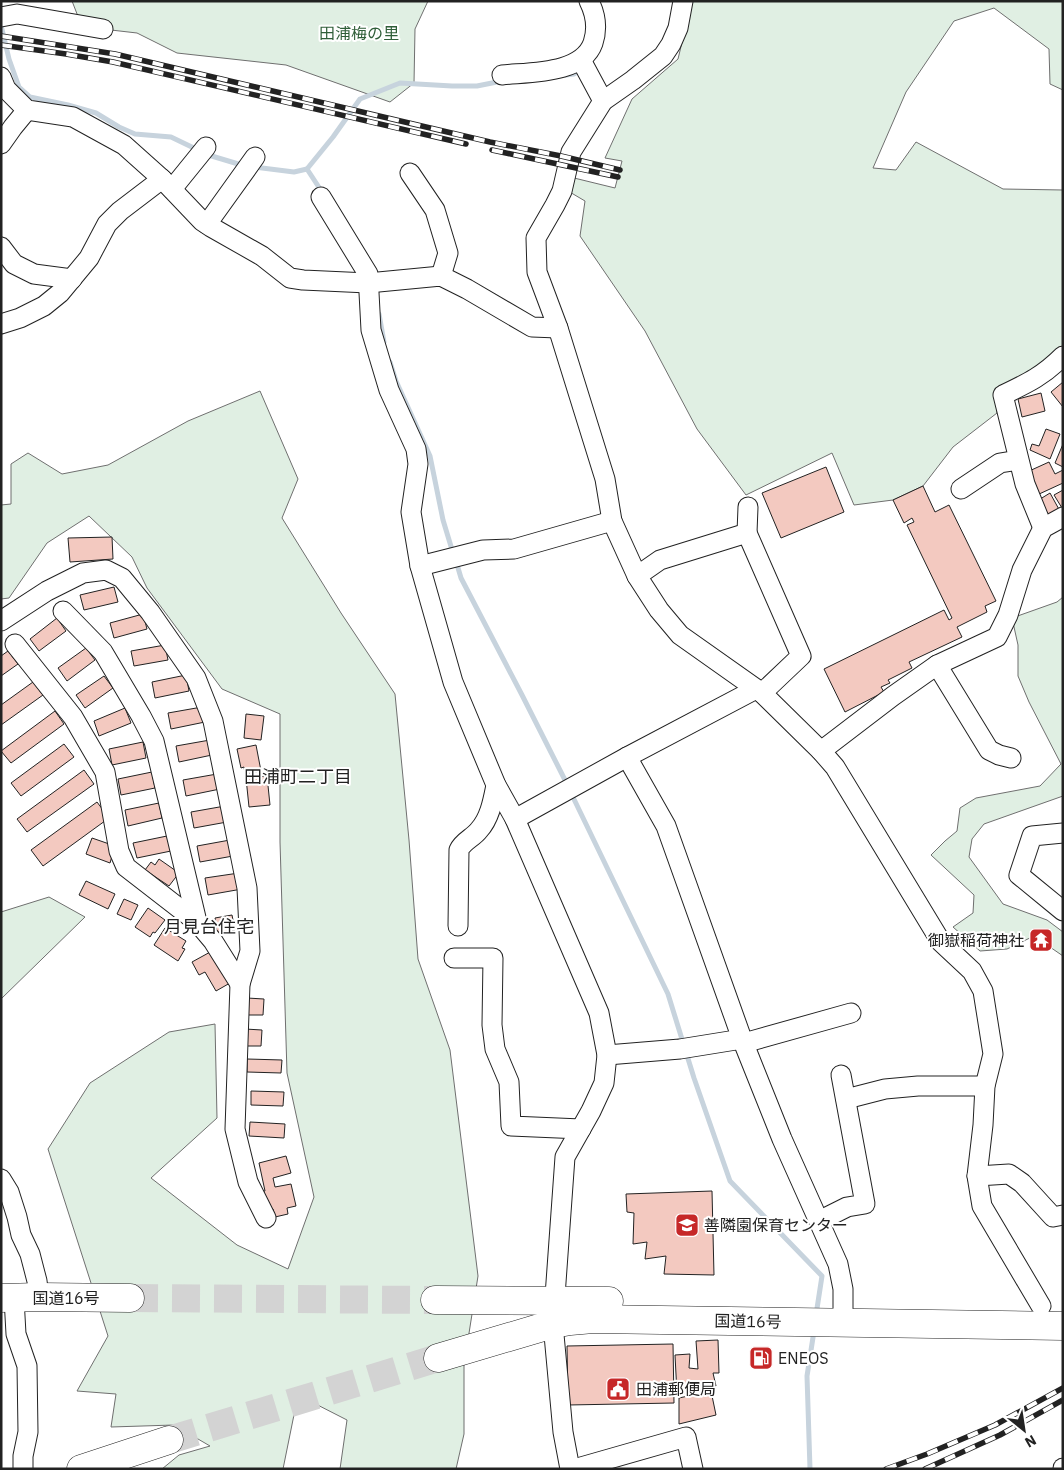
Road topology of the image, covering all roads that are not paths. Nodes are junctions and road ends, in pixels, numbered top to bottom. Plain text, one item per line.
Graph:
1 (589, 1) edge
2 (683, 1) edge
3 (1, 17) edge
4 (103, 29) dead end
5 (581, 60) junction
6 (502, 75) dead end
7 (1, 77) edge
8 (603, 101) junction
9 (27, 110) junction
10 (1, 144) edge
11 (206, 147) dead end
12 (255, 157) dead end
13 (410, 173) dead end
14 (167, 184) junction
15 (321, 197) dead end
16 (207, 224) junction
17 (1, 247) edge
18 (441, 276) junction
19 (72, 279) junction
20 (368, 283) junction
21 (1, 324) edge
22 (558, 328) junction
23 (1063, 356) edge
24 (1018, 460) junction
25 (961, 489) dead end
26 (748, 507) dead end
27 (1063, 517) edge
28 (612, 521) junction
29 (1043, 528) junction
30 (747, 533) junction
31 (420, 566) junction
32 (637, 576) junction
33 (63, 610) dead end
34 (1, 622) edge
35 (15, 644) dead end
36 (937, 664) junction
37 (759, 691) junction
38 (821, 751) junction
39 (627, 757) junction
40 (1011, 758) dead end
41 (496, 785) junction
42 (515, 819) junction
43 (1063, 833) edge
44 (1063, 911) edge
45 (197, 922) junction
46 (458, 926) dead end
47 (454, 958) dead end
48 (240, 984) junction
49 (850, 1013) dead end
50 (743, 1041) junction
51 (607, 1054) junction
52 (841, 1075) dead end
53 (985, 1086) junction
54 (846, 1099) junction
55 (580, 1129) junction
56 (977, 1176) junction
57 (1, 1179) edge
58 (1063, 1215) edge
59 (266, 1218) dead end
60 (819, 1220) junction
61 (18, 1298) edge
62 (130, 1298) tunnel mouth
63 (435, 1300) tunnel mouth
64 (1052, 1306) edge
65 (554, 1312) junction
66 (829, 1313) junction
67 (1063, 1326) edge
68 (438, 1358) tunnel mouth
69 (169, 1440) tunnel mouth
70 (23, 1469) edge
71 (81, 1469) edge
72 (570, 1469) edge
73 (574, 1469) edge
74 (692, 1469) edge

1 - 5 street
2 - 8 street
3 - 4 street
5 - 6 street
5 - 8 street
7 - 9 street
8 - 22 street
9 - 10 street
9 - 14 street
11 - 14 street
12 - 16 street
13 - 18 street
14 - 16 street
14 - 19 street
15 - 20 street
16 - 20 street
17 - 19 street
18 - 20 street
18 - 22 street
19 - 21 street
20 - 31 street
22 - 28 street
23 - 24 street
24 - 25 street
24 - 29 street
26 - 30 street
27 - 29 street
28 - 31 street
28 - 32 street
29 - 36 street
30 - 32 street
30 - 37 street
31 - 41 street
32 - 37 street
33 - 45 street
34 - 48 street
35 - 45 street
36 - 38 street
36 - 40 street
37 - 38 street
37 - 39 street
38 - 53 street
39 - 42 street
39 - 50 street
41 - 42 street
41 - 46 street
42 - 51 street
43 - 44 street
45 - 48 street
47 - 55 street
48 - 59 street
49 - 50 street
50 - 51 street
50 - 60 street
51 - 55 street
52 - 54 street
53 - 54 street
53 - 56 street
54 - 60 street
55 - 65 street
56 - 58 street
56 - 64 street
57 - 61 street
60 - 66 street
61 - 62 highway, 国道16号
61 - 70 street
63 - 65 highway, 国道16号
64 - 66 highway, 国道16号
65 - 66 highway, 国道16号
65 - 68 highway, 国道16号
65 - 72 street
66 - 67 highway, 国道16号
69 - 71 highway
73 - 74 street

